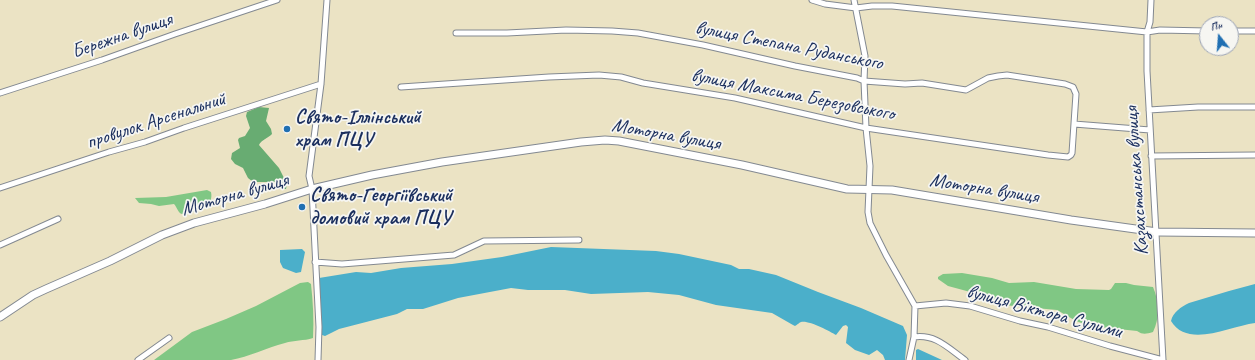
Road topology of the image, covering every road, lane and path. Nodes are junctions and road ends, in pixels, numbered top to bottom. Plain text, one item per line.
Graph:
1 (277, 0) edge
2 (327, 0) edge
3 (812, 0) edge
4 (854, 0) edge
5 (1151, 0) edge
6 (856, 8) junction
7 (1199, 31) edge
8 (1239, 31) edge
9 (1255, 31) edge
10 (1147, 32) junction
11 (456, 33) dead end
12 (864, 81) junction
13 (321, 84) junction
14 (401, 86) dead end
15 (0, 93) edge
16 (1255, 107) edge
17 (1149, 110) junction
18 (1074, 124) junction
19 (866, 128) junction
20 (1150, 130) junction
21 (1255, 155) edge
22 (1151, 156) junction
23 (0, 188) edge
24 (312, 189) junction
25 (868, 190) junction
26 (58, 219) dead end
27 (1157, 232) junction
28 (1255, 233) edge
29 (579, 240) dead end
30 (0, 245) edge
31 (315, 262) junction
32 (915, 306) junction
33 (0, 317) edge
34 (914, 337) junction
35 (169, 338) dead end
36 (138, 360) edge
37 (318, 360) edge
38 (909, 360) edge
39 (964, 360) edge
40 (1163, 360) edge

1 - 15 street, Бережна вулиця
2 - 13 street
3 - 6 street
4 - 6 street
5 - 10 street, Казахстанська вулиця
6 - 10 street
6 - 12 street
7 - 10 street
8 - 9 street
10 - 17 street, Казахстанська вулиця
11 - 12 street, вулиця Степана Руданського
12 - 18 street, вулиця Степана Руданського
12 - 19 street
13 - 23 street, провулок Арсенальний
13 - 24 street
14 - 19 street, вулиця Максима Березовського
16 - 17 street
17 - 20 street, Казахстанська вулиця
18 - 19 street, вулиця Максима Березовського
18 - 20 street
19 - 25 street
20 - 22 street, Казахстанська вулиця
21 - 22 street
22 - 27 street, Казахстанська вулиця
24 - 25 street, Моторна вулиця
24 - 31 street
24 - 33 street, Моторна вулиця
25 - 27 street, Моторна вулиця
25 - 32 street
26 - 30 street
27 - 28 street, Моторна вулиця
27 - 40 street, Казахстанська вулиця
29 - 31 street
31 - 37 street
32 - 34 street
32 - 40 street, вулиця Віктора Сулими
34 - 38 street
34 - 39 street
35 - 36 street

